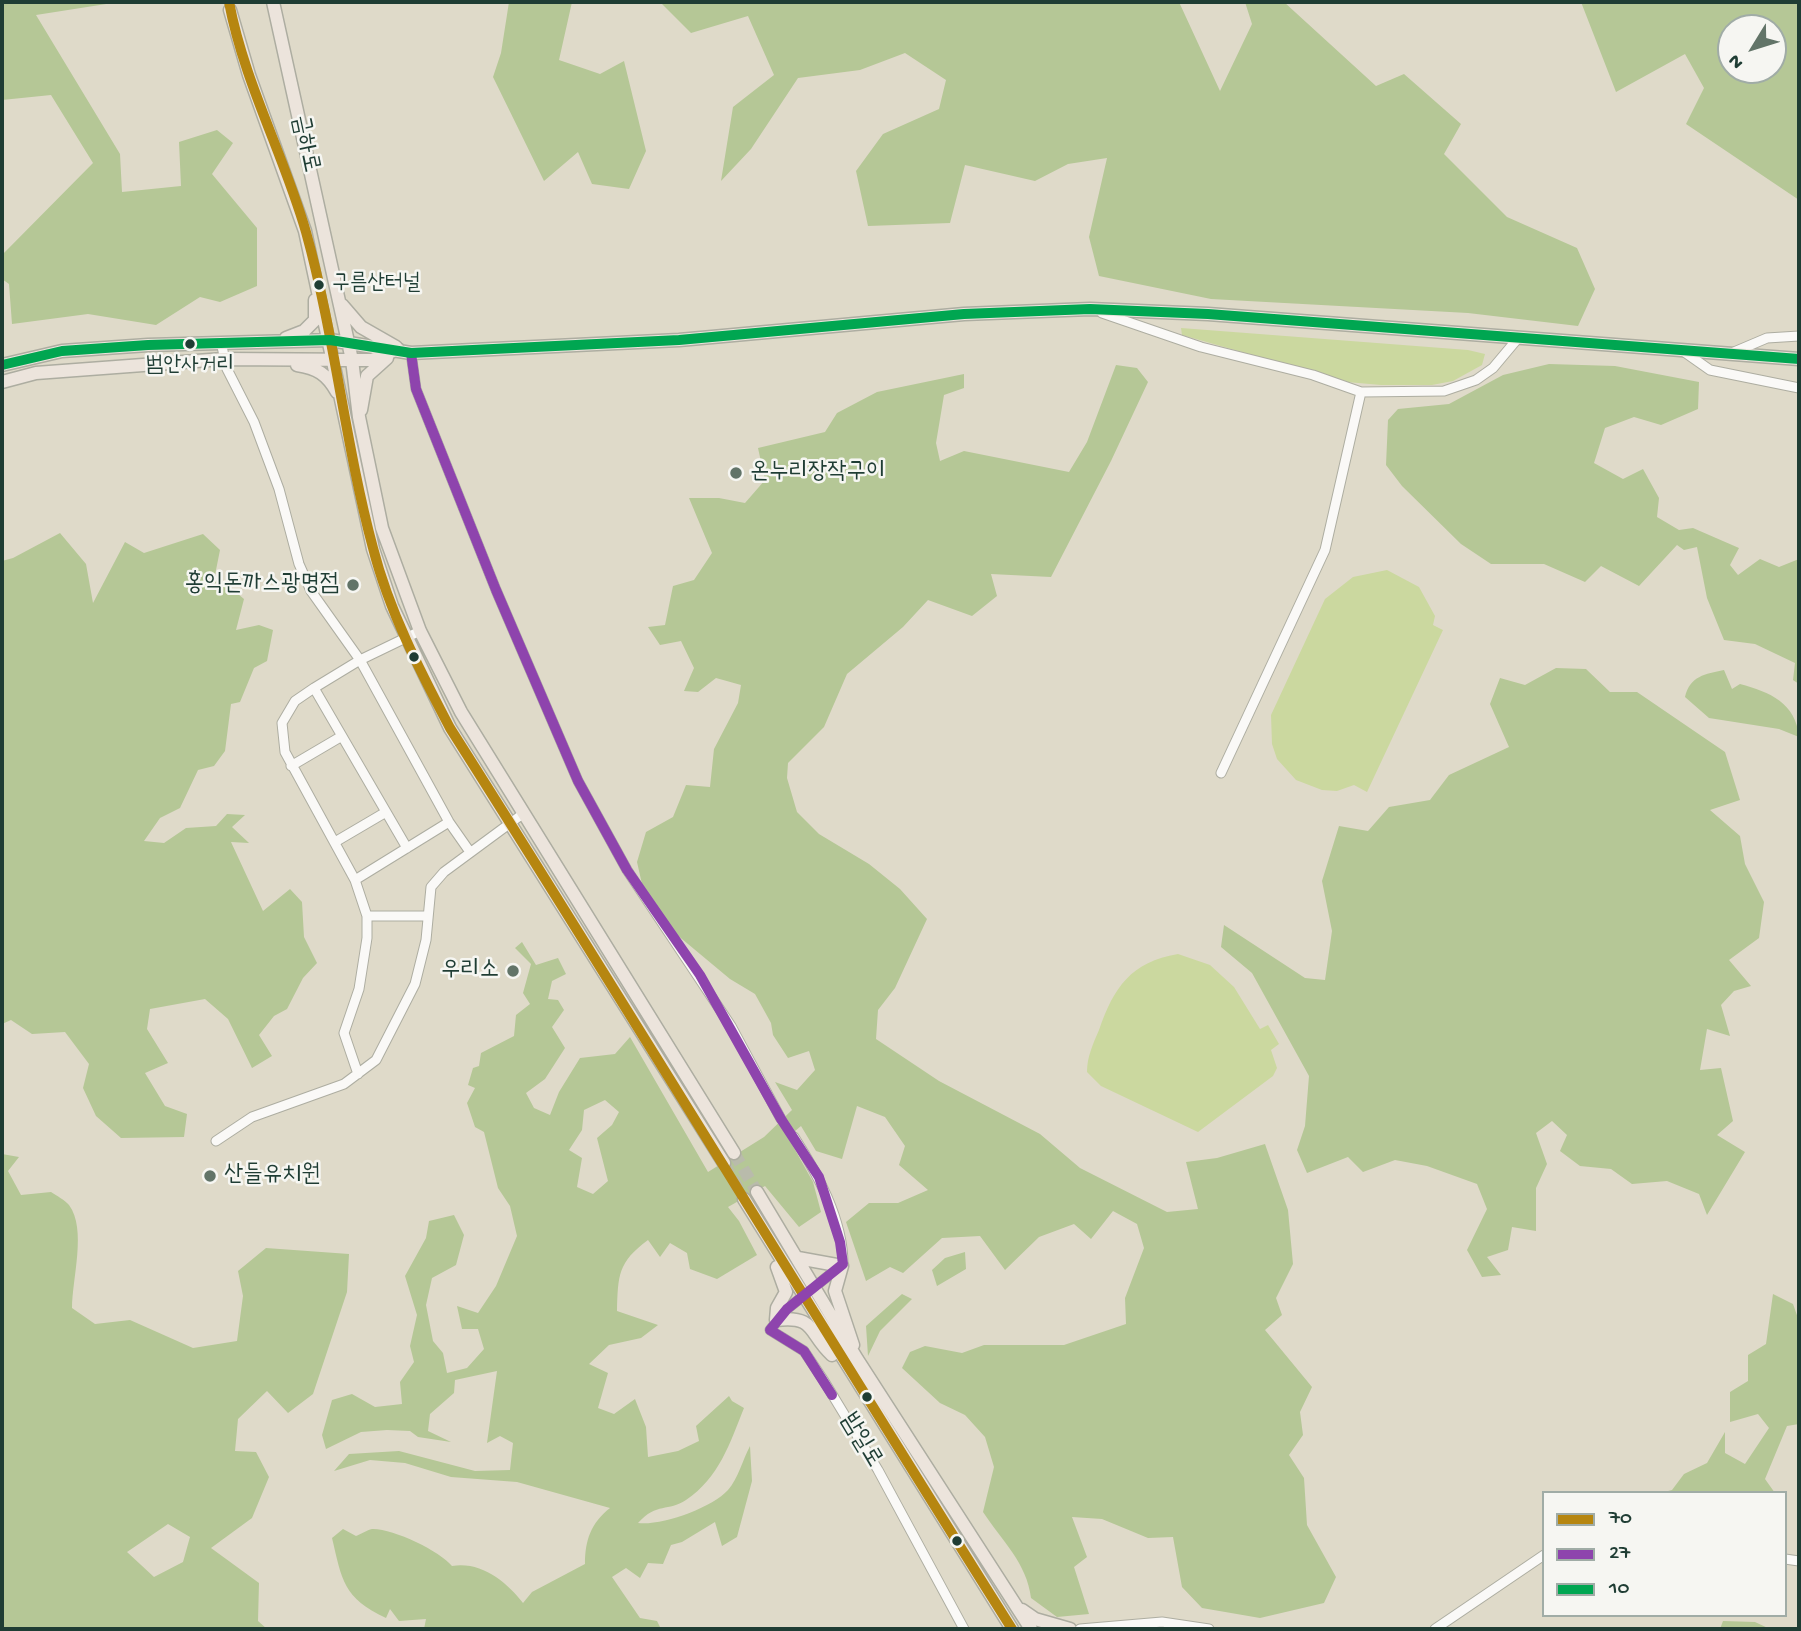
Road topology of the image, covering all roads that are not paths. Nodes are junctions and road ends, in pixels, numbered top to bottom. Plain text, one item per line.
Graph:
1 (273, 2) edge
2 (230, 9) dead end
3 (319, 286) junction
4 (338, 300) junction
5 (1090, 309) junction
6 (1799, 335) edge
7 (1519, 337) junction
8 (330, 340) junction
9 (280, 341) junction
10 (221, 342) junction
11 (348, 342) junction
12 (405, 351) junction
13 (1682, 351) junction
14 (1730, 355) junction
15 (334, 358) junction
16 (223, 359) junction
17 (1799, 359) edge
18 (272, 360) junction
19 (352, 360) junction
20 (2, 365) edge
21 (2, 382) edge
22 (1799, 388) edge
23 (1361, 392) junction
24 (340, 398) junction
25 (359, 417) junction
26 (420, 631) junction
27 (406, 638) junction
28 (360, 660) junction
29 (314, 688) junction
30 (342, 736) junction
31 (291, 766) junction
32 (1221, 773) dead end
33 (386, 812) junction
34 (524, 813) junction
35 (449, 822) junction
36 (510, 822) junction
37 (335, 842) junction
38 (407, 848) junction
39 (470, 852) junction
40 (355, 880) junction
41 (367, 916) junction
42 (428, 916) junction
43 (358, 1074) junction
44 (781, 1119) tunnel mouth
45 (794, 1137) tunnel mouth
46 (216, 1141) dead end
47 (734, 1153) tunnel mouth
48 (724, 1163) tunnel mouth
49 (757, 1192) tunnel mouth
50 (744, 1199) tunnel mouth
51 (765, 1234) junction
52 (798, 1258) junction
53 (842, 1266) junction
54 (815, 1288) junction
55 (803, 1297) junction
56 (776, 1320) junction
57 (857, 1359) junction
58 (848, 1369) junction
59 (1542, 1556) edge
60 (1018, 1607) junction
61 (964, 1629) edge
62 (1013, 1629) edge
63 (1031, 1629) edge
64 (1070, 1629) edge
65 (1080, 1629) edge
66 (1209, 1629) edge
67 (1435, 1629) edge

1 - 4 main road, 금하로
2 - 3 main road, 금하로
3 - 8 main road, 금하로
3 - 9 main road
4 - 11 main road, 금하로
4 - 12 main road
5 - 7 main road
5 - 12 main road
5 - 23 street
6 - 14 street
7 - 13 main road
7 - 23 street
8 - 9 main road
8 - 11 main road
8 - 15 main road, 금하로
9 - 10 main road
10 - 16 street
10 - 20 main road
11 - 12 main road
11 - 19 main road, 금하로
12 - 19 main road
12 - 25 main road
12 - 44 street
13 - 14 main road
13 - 22 street
14 - 17 main road
15 - 18 main road
15 - 19 main road
15 - 24 main road, 금하로
16 - 18 main road
16 - 21 main road
16 - 28 street
18 - 24 main road
19 - 25 main road, 금하로
23 - 32 street
24 - 27 main road, 금하로
25 - 26 main road, 금하로
26 - 27 street
26 - 34 main road, 금하로
27 - 28 street
27 - 36 main road, 금하로
28 - 29 street
28 - 35 street
29 - 30 street
29 - 31 street
30 - 31 street
30 - 33 street
31 - 37 street
33 - 37 street
33 - 38 street
34 - 36 street
34 - 47 main road, 금하로
35 - 38 street
35 - 39 street
36 - 39 street
36 - 48 main road, 금하로
37 - 40 street
38 - 40 street
39 - 42 street
40 - 41 street
41 - 42 street
41 - 43 street
42 - 43 street
43 - 46 street
45 - 53 street
49 - 52 main road
50 - 51 main road
51 - 55 main road
51 - 56 main road
52 - 53 main road
52 - 54 main road
53 - 54 street
53 - 57 main road
54 - 55 street
54 - 57 main road
55 - 56 street
55 - 58 main road
56 - 58 main road
56 - 61 street, 밤일로
57 - 60 main road
58 - 62 main road
59 - 67 street
60 - 63 main road
60 - 64 main road
65 - 66 street

